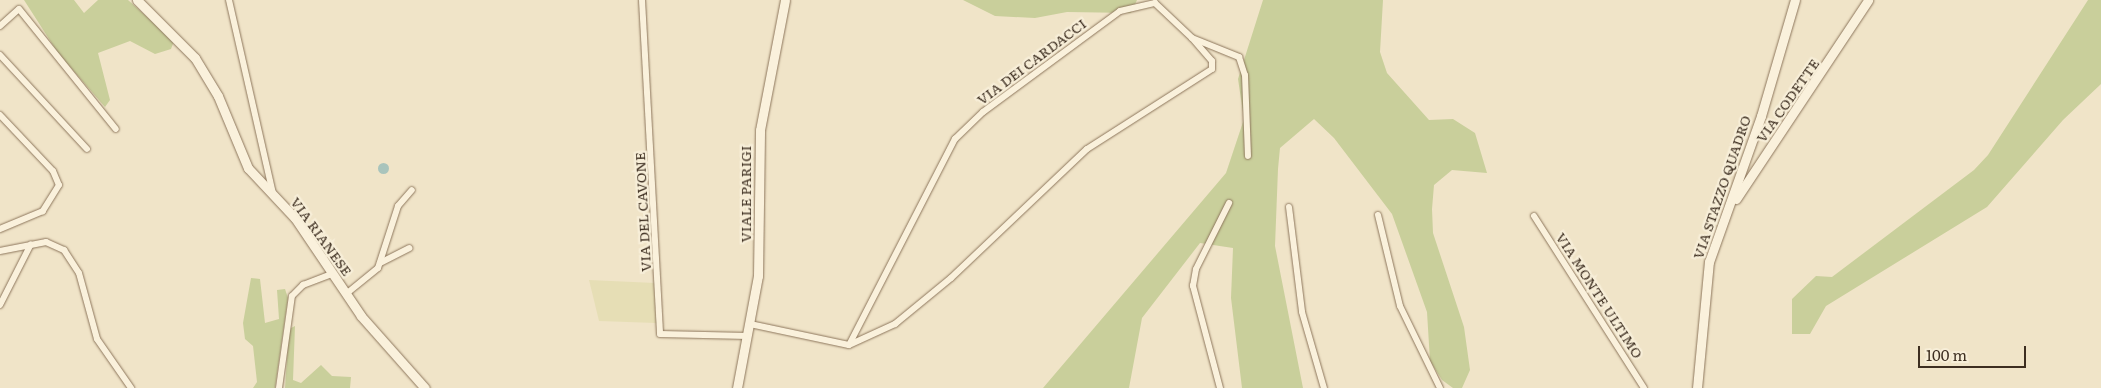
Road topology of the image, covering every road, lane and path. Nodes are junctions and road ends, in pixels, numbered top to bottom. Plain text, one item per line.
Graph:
1 (137, 0) edge
2 (229, 0) edge
3 (642, 0) edge
4 (786, 0) edge
5 (1795, 0) edge
6 (1868, 0) edge
7 (0, 26) edge
8 (1192, 38) junction
9 (0, 55) edge
10 (0, 116) edge
11 (116, 129) dead end
12 (87, 149) dead end
13 (1248, 156) dead end
14 (412, 190) dead end
15 (273, 195) junction
16 (1229, 203) dead end
17 (1289, 208) dead end
18 (1726, 214) junction
19 (1378, 215) dead end
20 (1534, 216) dead end
21 (0, 229) edge
22 (31, 244) junction
23 (409, 248) dead end
24 (0, 251) edge
25 (380, 264) junction
26 (332, 274) junction
27 (346, 294) junction
28 (0, 305) edge
29 (750, 324) junction
30 (748, 336) junction
31 (849, 345) junction
32 (131, 388) edge
33 (279, 388) edge
34 (425, 388) edge
35 (737, 388) edge
36 (1220, 388) edge
37 (1324, 388) edge
38 (1440, 388) edge
39 (1644, 388) edge
40 (1697, 388) edge

1 - 15 street, VIA RIANESE
2 - 15 street
3 - 30 street, VIA DEL CAVONE
4 - 29 street, VIALE PARIGI
5 - 18 street, VIA STAZZO QUADRO
6 - 18 street, VIA CODETTE
7 - 11 street
8 - 13 street, VIA DEI CARDACCI
8 - 31 street
8 - 31 street, VIA DEI CARDACCI
9 - 12 street
10 - 21 street
14 - 25 street
15 - 26 street, VIA RIANESE
16 - 36 street
17 - 37 street
18 - 40 street, VIA STAZZO QUADRO
19 - 38 street
20 - 39 street, VIA MONTE ULTIMO
22 - 24 street
22 - 28 street
22 - 32 street
23 - 25 street
25 - 27 street
26 - 27 street, VIA RIANESE
26 - 33 street
27 - 34 street, VIA RIANESE
29 - 30 street, VIALE PARIGI
29 - 31 street
30 - 35 street, VIALE PARIGI

